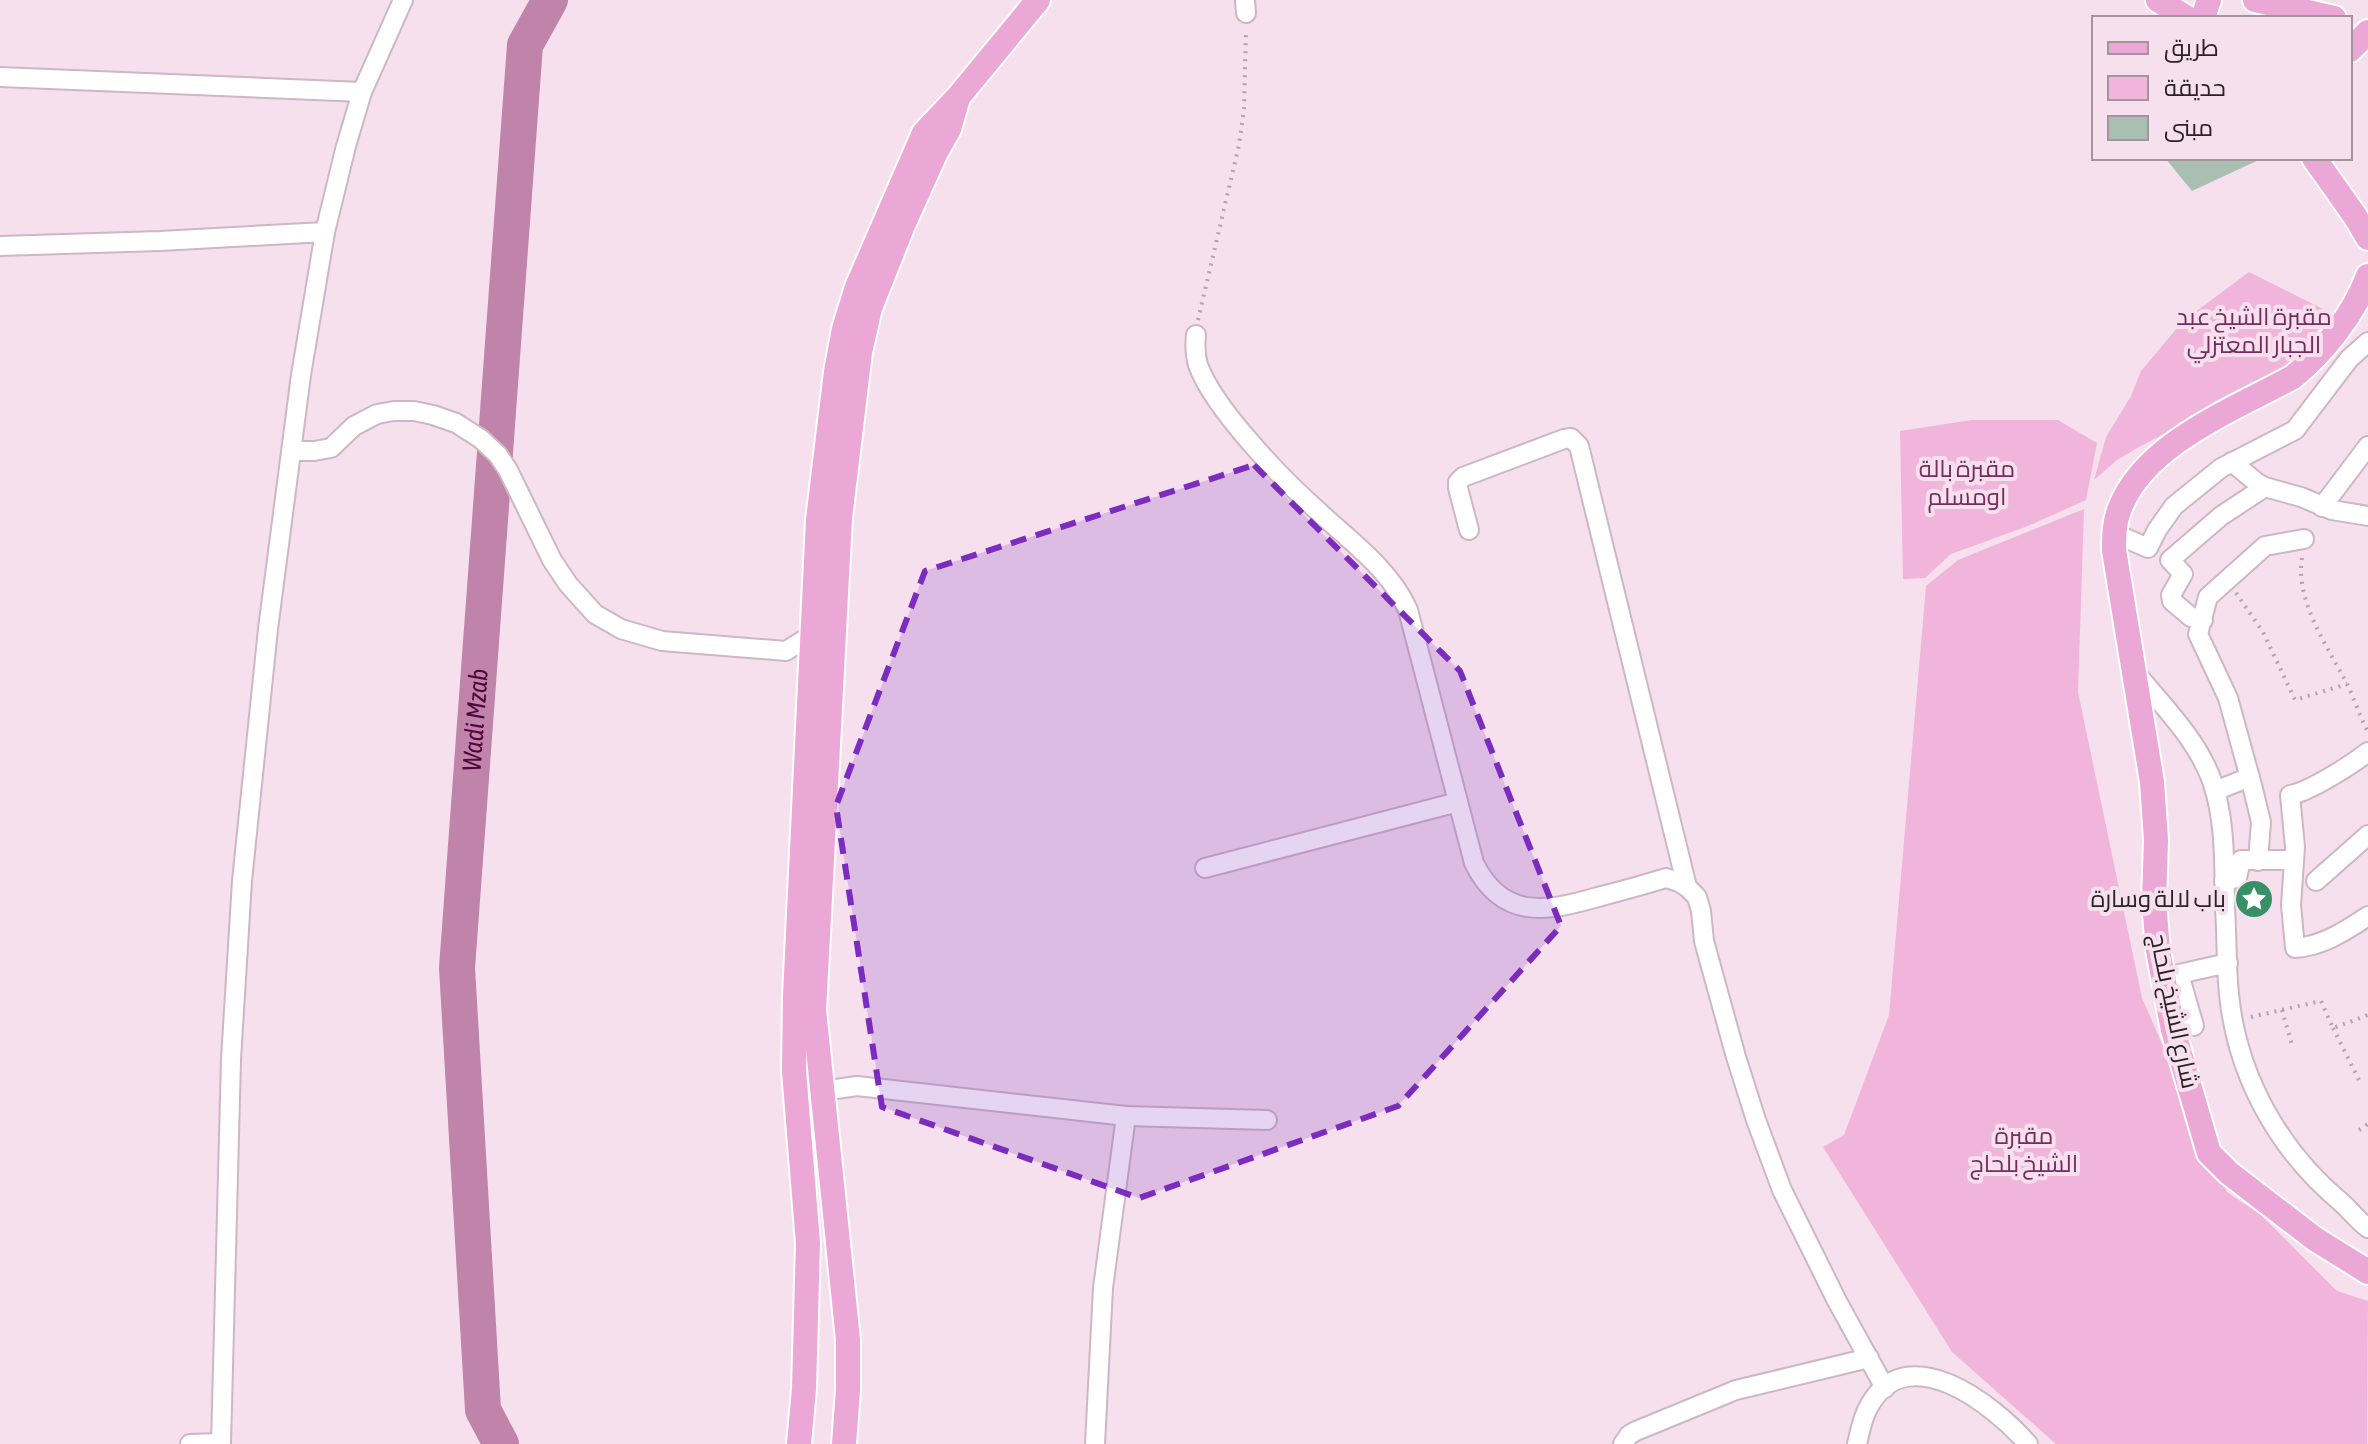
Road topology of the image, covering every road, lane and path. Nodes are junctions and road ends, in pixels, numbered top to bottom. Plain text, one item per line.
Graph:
1 (403, 0) edge
2 (1038, 0) edge
3 (2158, 0) edge
4 (2255, 0) edge
5 (1245, 6) edge
6 (2184, 16) edge
7 (2325, 16) edge
8 (2368, 29) edge
9 (2352, 48) edge
10 (0, 77) edge
11 (362, 92) junction
12 (2315, 160) edge
13 (325, 232) junction
14 (2368, 238) edge
15 (0, 246) edge
16 (2368, 276) edge
17 (1196, 335) joint
18 (2368, 342) edge
19 (2368, 446) edge
20 (292, 451) junction
21 (2232, 462) junction
22 (2265, 487) junction
23 (2322, 507) junction
24 (2368, 516) edge
25 (1469, 530) dead end
26 (2157, 530) junction
27 (2114, 533) junction
28 (2304, 539) joint
29 (2181, 550) junction
30 (2227, 581) junction
31 (2203, 620) junction
32 (822, 638) junction
33 (786, 651) junction
34 (821, 669) junction
35 (2134, 670) junction
36 (2347, 684) junction
37 (2368, 732) edge
38 (2368, 752) edge
39 (2250, 777) junction
40 (2215, 791) junction
41 (1458, 802) junction
42 (2368, 835) edge
43 (2293, 860) junction
44 (2258, 861) junction
45 (1205, 868) dead end
46 (2224, 881) junction
47 (2316, 881) dead end
48 (1687, 887) junction
49 (2368, 916) edge
50 (2228, 963) junction
51 (2282, 1010) junction
52 (2368, 1015) edge
53 (2233, 1021) junction
54 (2194, 1026) dead end
55 (2333, 1028) junction
56 (2292, 1045) dead end
57 (2359, 1080) dead end
58 (822, 1091) junction
59 (796, 1102) junction
60 (1126, 1116) junction
61 (1267, 1120) dead end
62 (2368, 1124) edge
63 (2359, 1130) dead end
64 (2368, 1228) edge
65 (839, 1240) junction
66 (808, 1243) junction
67 (2368, 1272) edge
68 (1869, 1358) junction
69 (1885, 1388) junction
70 (221, 1443) edge
71 (190, 1444) edge
72 (799, 1444) edge
73 (844, 1444) edge
74 (1095, 1444) edge
75 (1623, 1444) edge
76 (1857, 1444) edge
77 (2028, 1444) edge

1 - 11 street
2 - 32 main road
3 - 6 main road
4 - 7 main road
5 - 17 path
8 - 9 main road
10 - 11 street
11 - 13 street
12 - 14 main road
13 - 15 street
13 - 20 street
16 - 27 main road
17 - 41 street
18 - 21 street
19 - 23 street
20 - 33 street
20 - 70 street
21 - 22 street
21 - 26 street
22 - 23 street
22 - 29 street
23 - 24 street
25 - 48 street
26 - 27 street
26 - 29 street
27 - 35 main road, شارع الشيخ بلحاج
28 - 30 street
28 - 36 path
29 - 31 street
30 - 31 street
30 - 36 path
31 - 39 street
32 - 33 street
32 - 34 main road
33 - 34 street
34 - 58 main road
34 - 59 main road
35 - 40 street
35 - 67 main road, شارع الشيخ بلحاج
36 - 37 path
38 - 43 street
39 - 40 street
39 - 44 street
40 - 46 street
41 - 45 street
41 - 48 street
42 - 47 street
43 - 44 street
43 - 49 street
44 - 46 street
46 - 50 street
48 - 68 street
50 - 53 street
50 - 54 street
51 - 53 path
51 - 55 path
51 - 56 path
52 - 55 path
53 - 64 street
55 - 57 path
58 - 59 street
58 - 60 street
58 - 65 main road
59 - 66 main road
60 - 61 street
60 - 74 street
62 - 63 path
65 - 66 main road
65 - 73 main road
66 - 72 main road
68 - 69 street
68 - 75 street
69 - 76 street
69 - 77 street
70 - 71 street

